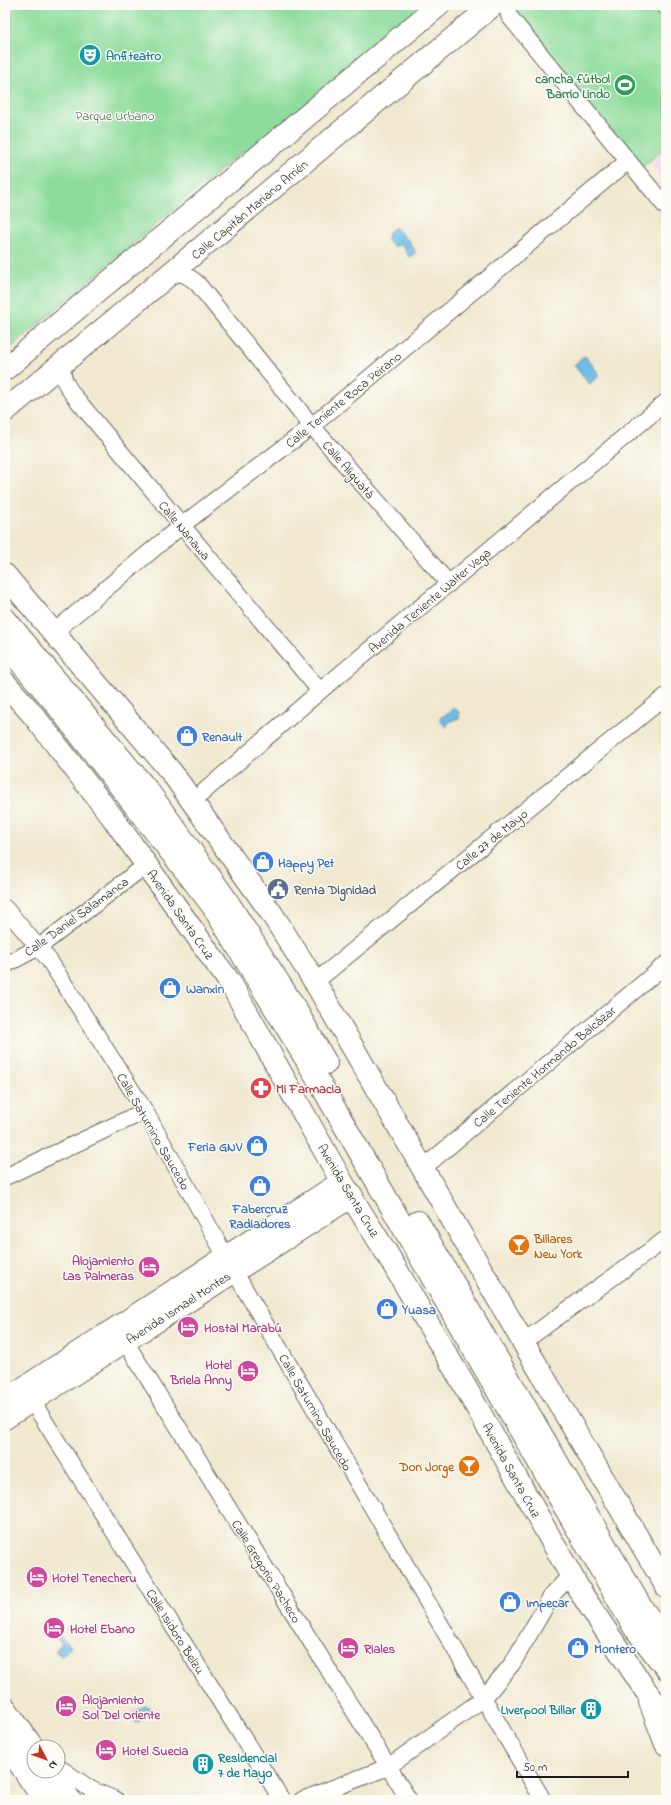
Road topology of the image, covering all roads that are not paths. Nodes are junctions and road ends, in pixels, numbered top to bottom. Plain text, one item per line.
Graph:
1 (438, 5) edge
2 (493, 5) edge
3 (507, 5) edge
4 (628, 161) junction
5 (666, 207) edge
6 (169, 275) junction
7 (63, 364) junction
8 (5, 370) edge
9 (666, 402) edge
10 (5, 411) edge
11 (312, 426) junction
12 (181, 526) junction
13 (5, 575) edge
14 (448, 584) junction
15 (5, 619) edge
16 (54, 632) junction
17 (5, 644) edge
18 (5, 656) edge
19 (5, 683) edge
20 (320, 691) junction
21 (666, 696) edge
22 (72, 700) junction
23 (34, 716) junction
24 (193, 801) junction
25 (146, 865) junction
26 (5, 908) edge
27 (38, 947) junction
28 (666, 964) edge
29 (5, 966) edge
30 (315, 982) junction
31 (145, 1111) junction
32 (422, 1169) junction
33 (5, 1178) edge
34 (347, 1189) junction
35 (666, 1239) edge
36 (230, 1264) junction
37 (125, 1341) junction
38 (523, 1342) junction
39 (5, 1400) edge
40 (32, 1401) junction
41 (5, 1418) edge
42 (571, 1575) junction
43 (665, 1582) edge
44 (666, 1641) edge
45 (666, 1668) edge
46 (646, 1691) junction
47 (483, 1699) junction
48 (5, 1708) edge
49 (666, 1716) edge
50 (28, 1739) edge
51 (5, 1742) edge
52 (666, 1744) edge
53 (388, 1767) junction
54 (66, 1772) edge
55 (56, 1779) edge
56 (44, 1800) edge
57 (70, 1800) edge
58 (116, 1800) edge
59 (282, 1800) edge
60 (302, 1800) edge
61 (409, 1800) edge
62 (542, 1800) edge

1 - 8 main road
2 - 6 main road, Calle Capitán Mariano Arrién
3 - 4 street
4 - 5 street
4 - 11 street, Calle Teniente Roca Peirano
6 - 7 main road, Calle Capitán Mariano Arrién
6 - 11 street, Calle Aliguatá
7 - 10 main road, Calle Capitán Mariano Arrién
7 - 12 street, Calle Nanawa
9 - 14 street, Avenida Teniente Walter Vega
11 - 12 street, Calle Teniente Roca Peirano
11 - 14 street, Calle Aliguatá
12 - 16 street, Calle Teniente Roca Peirano
12 - 20 street, Calle Nanawa
13 - 16 main road
14 - 20 street, Avenida Teniente Walter Vega
15 - 22 main road
16 - 22 main road
16 - 24 main road
17 - 45 main road, Avenida Santa Cruz
18 - 23 main road
19 - 23 main road, Avenida Santa Cruz
20 - 24 street, Avenida Teniente Walter Vega
21 - 30 street, Calle 27 de Mayo
22 - 44 main road
23 - 25 main road, Avenida Santa Cruz
24 - 30 main road
25 - 27 street, Calle Daniel Salamanca
25 - 34 main road, Avenida Santa Cruz
26 - 27 street, Calle Saturnino Saucedo
27 - 29 street, Calle Daniel Salamanca
27 - 31 street, Calle Saturnino Saucedo
28 - 32 street, Calle Teniente Hormando Balcázar
30 - 32 main road
31 - 33 street
31 - 36 street, Calle Saturnino Saucedo
32 - 38 main road
34 - 36 main road, Avenida Ismael Montes
34 - 42 main road, Avenida Santa Cruz
35 - 38 street
36 - 37 main road, Avenida Ismael Montes
36 - 39 main road, Avenida Ismael Montes
36 - 47 street, Calle Saturnino Saucedo
37 - 40 main road, Avenida Ismael Montes
37 - 53 street, Calle Gregorio Pacheco
38 - 43 main road
40 - 41 main road, Avenida Ismael Montes
40 - 59 street, Calle Isidoro Belzu
42 - 46 main road, Avenida Santa Cruz
42 - 47 street
46 - 49 main road, Avenida Santa Cruz
46 - 52 main road
47 - 53 street
47 - 62 street, Calle Saturnino Saucedo
48 - 50 main road
51 - 56 main road
53 - 60 street
53 - 61 street, Calle Gregorio Pacheco
54 - 58 street
55 - 57 main road

